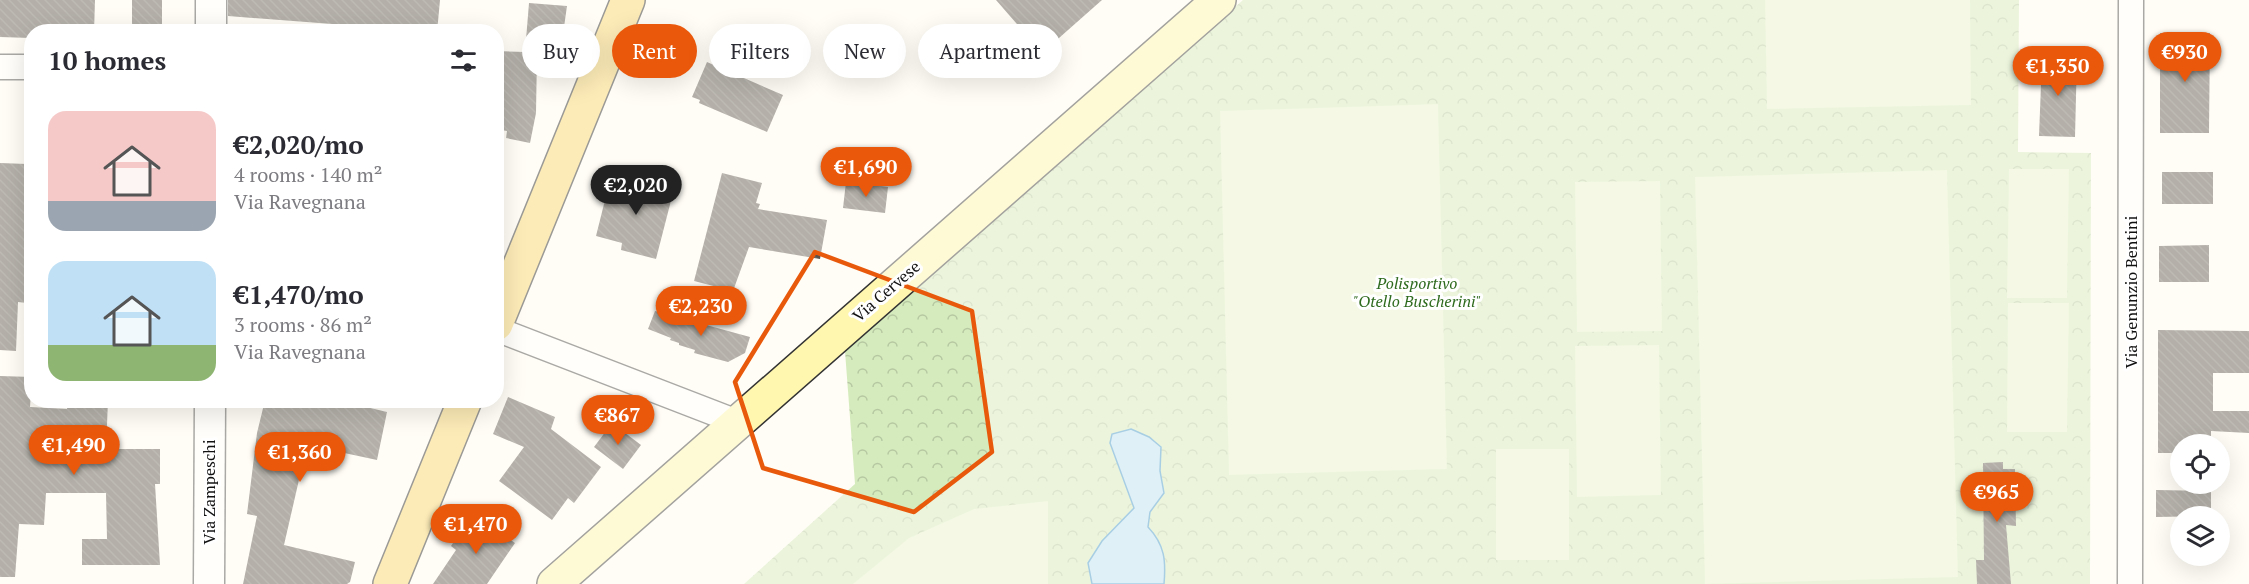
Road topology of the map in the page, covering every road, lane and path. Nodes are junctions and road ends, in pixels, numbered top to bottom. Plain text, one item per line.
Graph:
1 (211, 0) edge
2 (628, 0) edge
3 (1219, 0) edge
4 (2131, 0) edge
5 (211, 24) edge
6 (0, 67) edge
7 (24, 67) edge
8 (504, 304) edge
9 (504, 332) edge
10 (210, 408) edge
11 (462, 408) edge
12 (737, 422) junction
13 (209, 584) edge
14 (390, 584) edge
15 (554, 584) edge
16 (2130, 584) edge

1 - 5 street
2 - 8 main road
3 - 12 main road, Via Cervese
4 - 16 street, Via Genunzio Bentini
6 - 7 street
9 - 12 street
10 - 13 street, Via Zampeschi
11 - 14 main road
12 - 15 main road, Via Cervese

